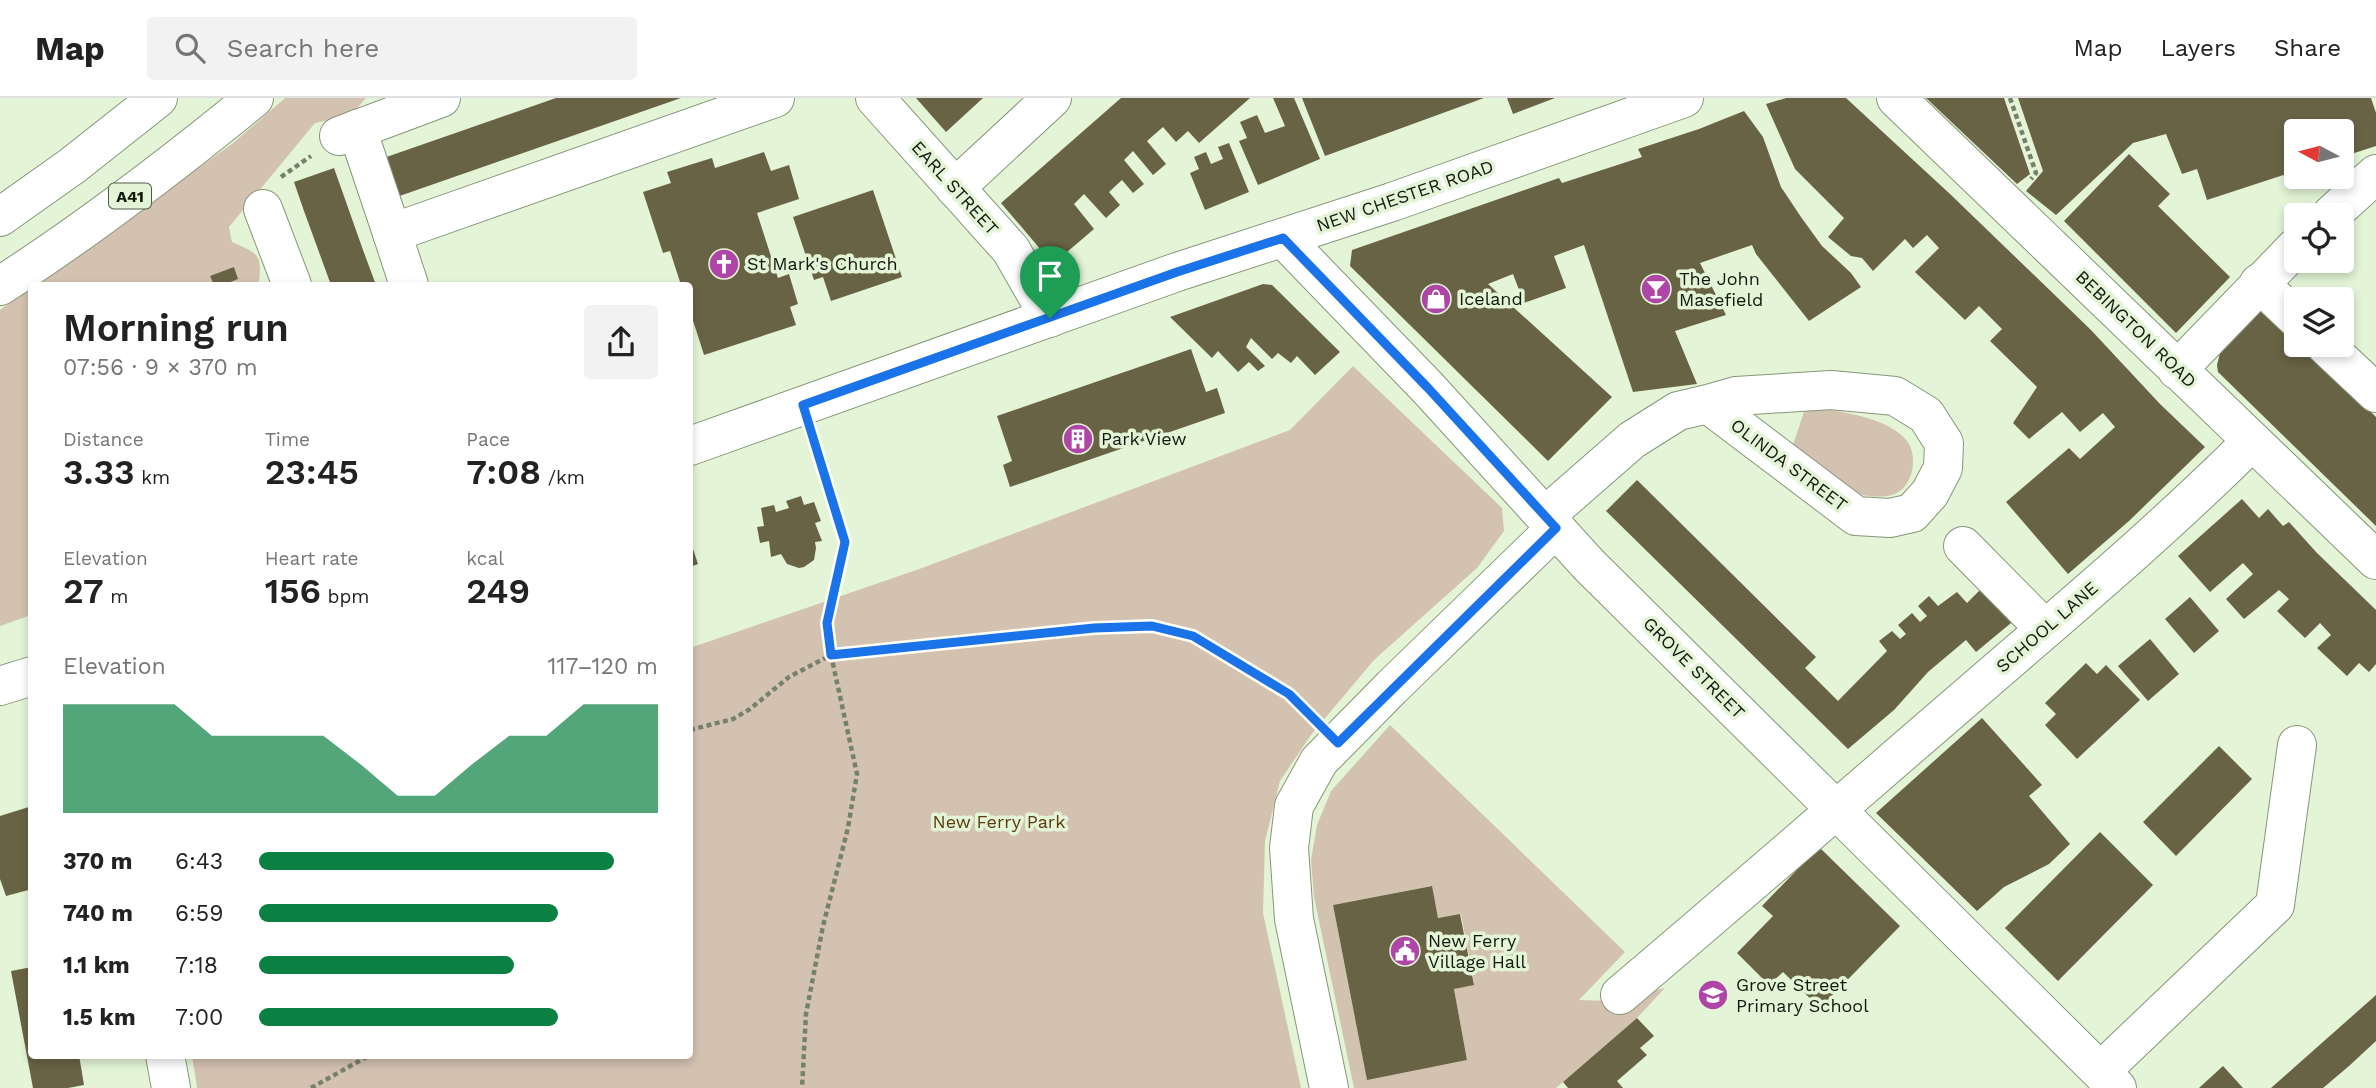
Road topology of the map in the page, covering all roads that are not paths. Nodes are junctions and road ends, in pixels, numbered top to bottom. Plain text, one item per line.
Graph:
1 (158, 98) edge
2 (254, 98) edge
3 (441, 98) edge
4 (775, 98) edge
5 (875, 98) edge
6 (1052, 98) edge
7 (1684, 98) edge
8 (1896, 98) edge
9 (393, 106) edge
10 (2376, 174) edge
11 (955, 188) junction
12 (2344, 203) edge
13 (263, 208) road end
14 (0, 217) edge
15 (392, 233) junction
16 (1283, 238) junction
17 (2284, 259) edge
18 (291, 282) edge
19 (408, 282) edge
20 (2259, 283) junction
21 (0, 286) edge
22 (2284, 307) edge
23 (1050, 318) junction
24 (2338, 357) edge
25 (2177, 370) junction
26 (2376, 393) edge
27 (1708, 404) junction
28 (2252, 441) junction
29 (693, 445) edge
30 (1550, 522) junction
31 (1963, 546) dead end
32 (2376, 561) edge
33 (2045, 629) junction
34 (28, 677) edge
35 (0, 686) edge
36 (2297, 745) dead end
37 (1838, 811) junction
38 (1620, 995) dead end
39 (166, 1059) edge
40 (2109, 1079) edge
41 (171, 1088) edge
42 (1329, 1088) edge

1 - 14 main road
2 - 21 main road, A41
3 - 9 main road
4 - 15 main road
5 - 11 main road, EARL STREET
6 - 11 main road
7 - 16 main road, NEW CHESTER ROAD
8 - 25 main road, BEBINGTON ROAD
9 - 15 main road
10 - 12 main road
11 - 23 main road, EARL STREET
13 - 18 main road
15 - 19 main road
16 - 23 main road, NEW CHESTER ROAD
16 - 30 main road, GROVE STREET
17 - 20 main road
20 - 22 main road
20 - 25 main road
23 - 29 main road, NEW CHESTER ROAD
24 - 26 main road
25 - 28 main road, BEBINGTON ROAD
27 - 27 main road, OLINDA STREET
27 - 30 main road, OLINDA STREET
28 - 32 main road, BEBINGTON ROAD
28 - 33 main road, SCHOOL LANE
30 - 37 main road, GROVE STREET
30 - 42 main road, OLINDA STREET
31 - 33 main road
33 - 37 main road, SCHOOL LANE
34 - 35 main road
36 - 40 main road
37 - 38 main road, SCHOOL LANE
37 - 40 main road, GROVE STREET
39 - 41 main road

